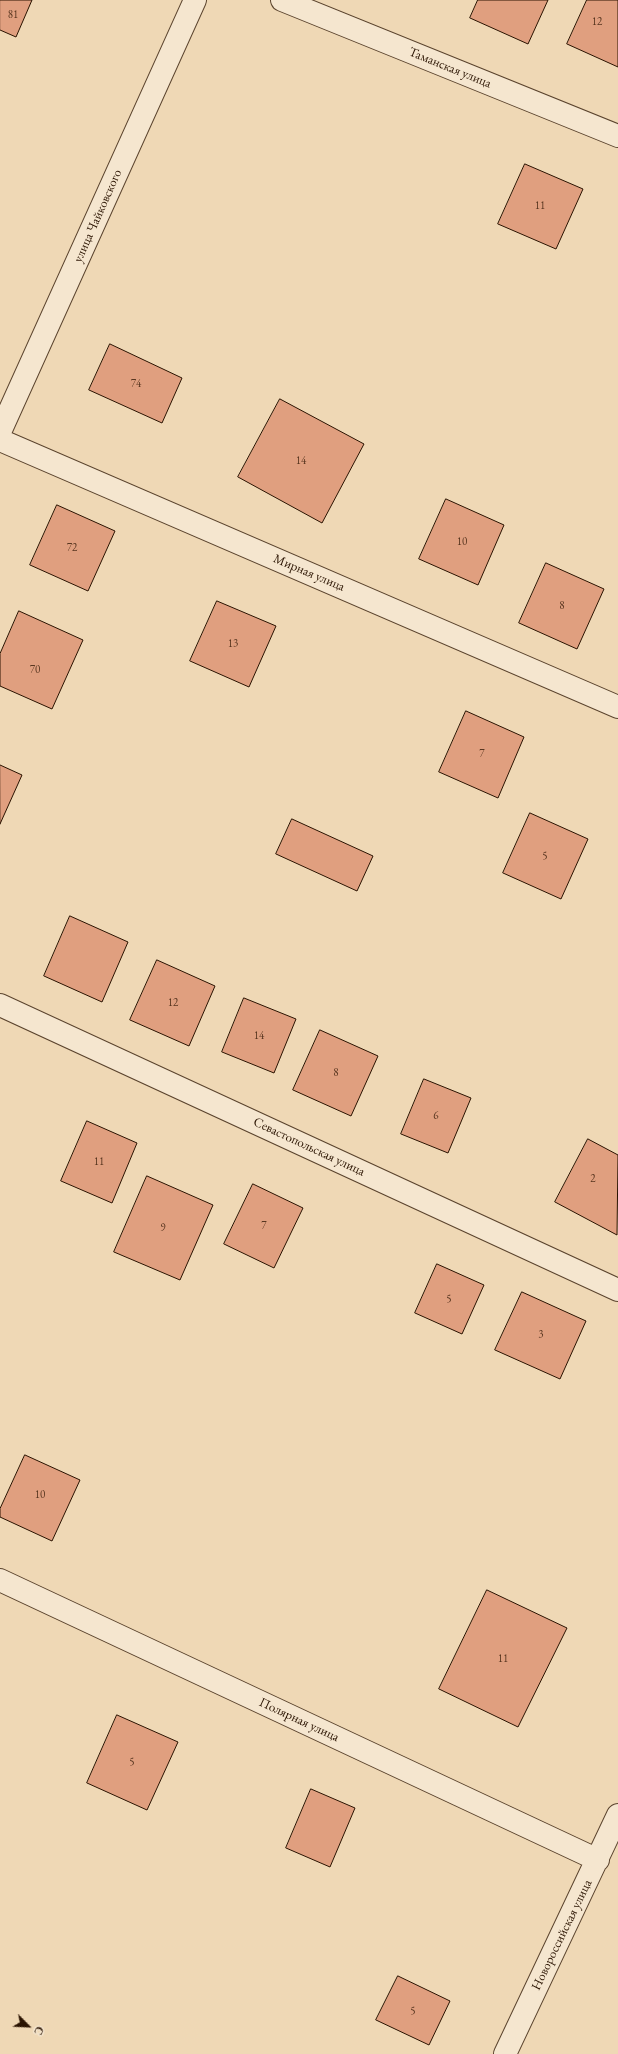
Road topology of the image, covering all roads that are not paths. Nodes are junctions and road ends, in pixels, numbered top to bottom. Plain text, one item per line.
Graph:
1 (195, 0) edge
2 (282, 0) edge
3 (618, 136) edge
4 (0, 432) edge
5 (0, 440) edge
6 (618, 707) edge
7 (0, 1005) edge
8 (618, 1290) edge
9 (0, 1580) edge
10 (618, 1816) edge
11 (598, 1860) junction
12 (505, 2054) edge

1 - 4 street, улица Чайковского
2 - 3 street, Таманская улица
5 - 6 street, Мирная улица
7 - 8 street, Севастопольская улица
9 - 11 street, Полярная улица
10 - 11 street, Новороссийская улица
11 - 12 street, Новороссийская улица

